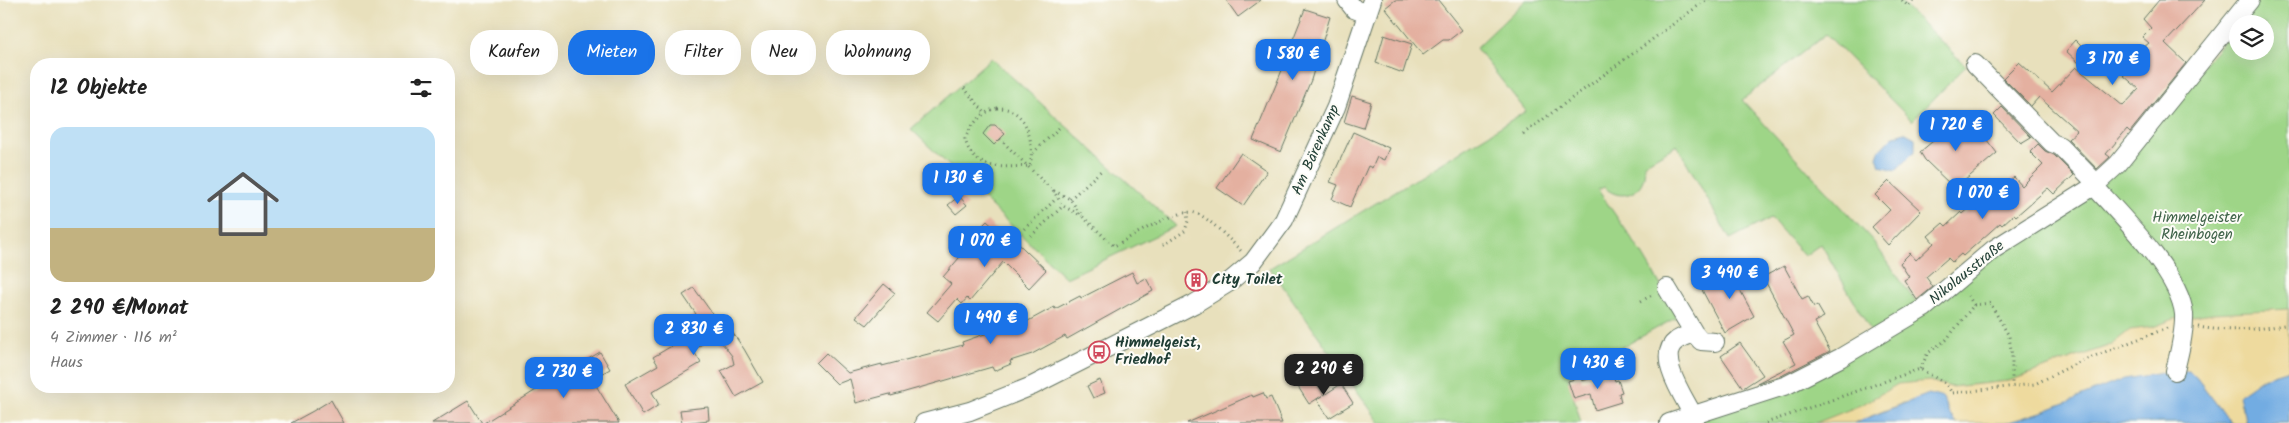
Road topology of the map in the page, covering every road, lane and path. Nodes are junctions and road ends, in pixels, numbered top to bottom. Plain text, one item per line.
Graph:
1 (1347, 0) edge
2 (1706, 0) edge
3 (1902, 0) edge
4 (1913, 0) edge
5 (2250, 0) edge
6 (1370, 7) edge
7 (1975, 64) dead end
8 (964, 88) dead end
9 (985, 113) junction
10 (1059, 128) dead end
11 (1523, 134) dead end
12 (1000, 139) dead end
13 (1032, 153) junction
14 (1030, 166) junction
15 (1102, 170) dead end
16 (2096, 185) junction
17 (1052, 190) junction
18 (1057, 198) junction
19 (1070, 199) junction
20 (1063, 206) junction
21 (1187, 212) junction
22 (1082, 216) junction
23 (1024, 229) dead end
24 (1031, 236) dead end
25 (1163, 245) dead end
26 (1253, 262) junction
27 (1666, 288) dead end
28 (1964, 290) dead end
29 (1974, 305) junction
30 (2184, 324) junction
31 (2289, 324) edge
32 (1694, 333) junction
33 (1715, 342) dead end
34 (1920, 369) junction
35 (2176, 371) dead end
36 (2012, 386) junction
37 (1693, 415) junction
38 (924, 423) edge
39 (1669, 423) edge
40 (1766, 423) edge

1 - 6 street
2 - 11 path
3 - 4 path
5 - 16 street, Nikolausstraße
6 - 26 street, Am Bärenkamp
7 - 16 street
8 - 9 path
9 - 13 path
9 - 14 path
10 - 13 path
12 - 14 path
13 - 14 path
14 - 17 path
15 - 19 path
16 - 30 street
16 - 37 street, Nikolausstraße
17 - 18 path
17 - 19 path
18 - 20 path
18 - 23 path
19 - 22 path
20 - 22 path
20 - 24 path
21 - 22 path
21 - 25 path
21 - 26 path
26 - 38 street, Am Bärenkamp
27 - 32 street
28 - 29 path
29 - 34 path
29 - 36 path
30 - 31 path
30 - 35 street
30 - 36 path
32 - 33 street
32 - 37 street
34 - 36 path
34 - 40 path
37 - 39 street, Nikolausstraße

